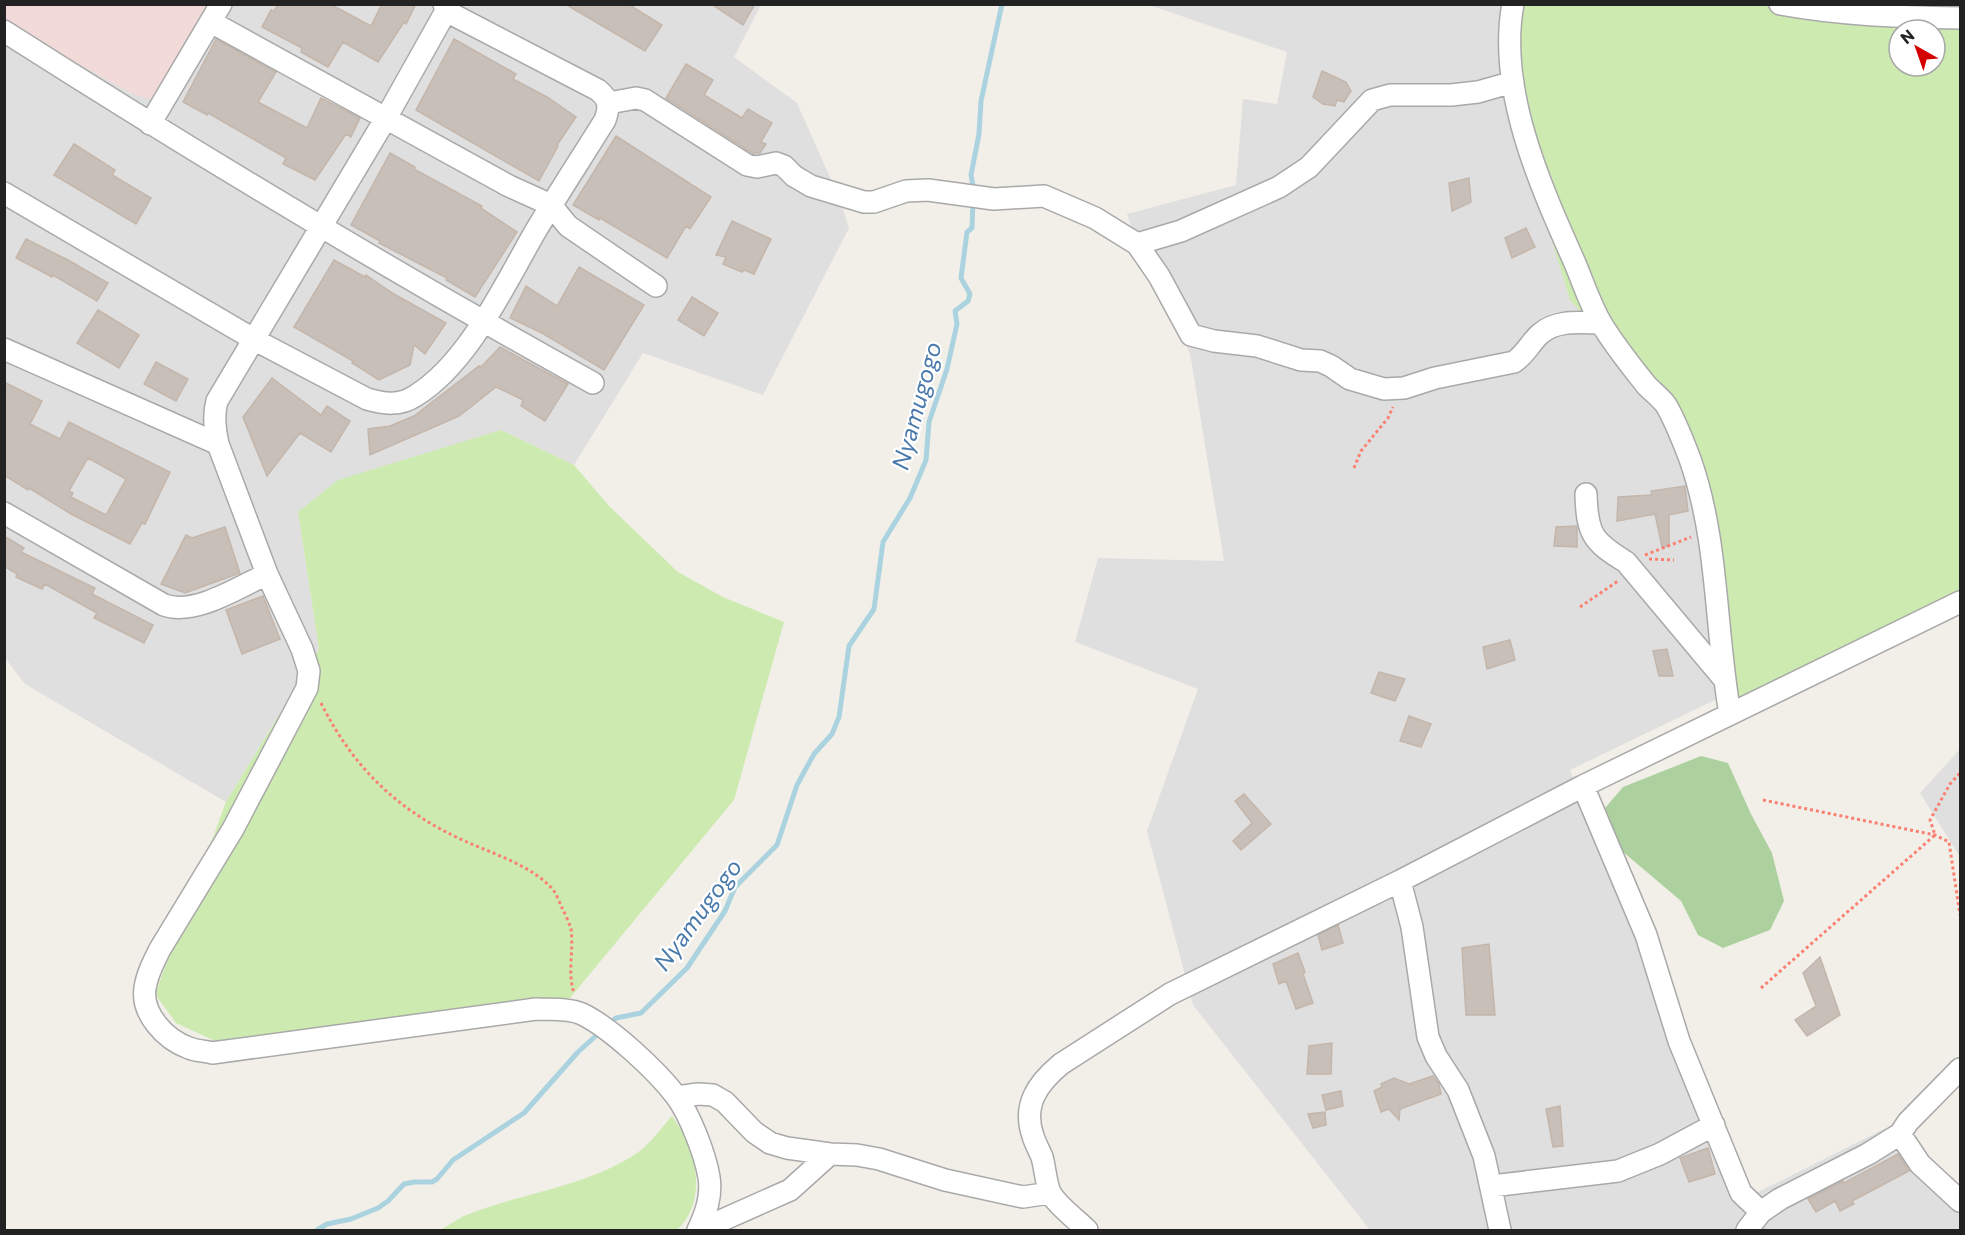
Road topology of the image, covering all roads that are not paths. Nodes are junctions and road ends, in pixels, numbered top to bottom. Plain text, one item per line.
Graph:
1 (1513, 4) edge
2 (1780, 4) edge
3 (445, 8) edge
4 (216, 14) edge
5 (1960, 18) edge
6 (4, 31) edge
7 (1513, 82) junction
8 (609, 103) junction
9 (386, 118) junction
10 (150, 124) junction
11 (4, 193) edge
12 (551, 205) junction
13 (321, 227) junction
14 (1137, 244) junction
15 (656, 286) dead end
16 (483, 322) junction
17 (1601, 323) junction
18 (255, 340) junction
19 (4, 349) edge
20 (593, 383) dead end
21 (218, 444) junction
22 (1586, 494) dead end
23 (4, 513) edge
24 (267, 574) junction
25 (1960, 602) edge
26 (1724, 679) junction
27 (1730, 714) junction
28 (1583, 786) junction
29 (1400, 881) junction
30 (1960, 1069) edge
31 (677, 1097) junction
32 (1713, 1125) junction
33 (1900, 1134) junction
34 (830, 1154) junction
35 (1492, 1186) junction
36 (1050, 1193) junction
37 (1960, 1201) edge
38 (1761, 1212) junction
39 (699, 1230) edge
40 (1087, 1230) edge
41 (1500, 1230) edge
42 (1747, 1230) edge

1 - 7 street
2 - 5 street
3 - 8 street
3 - 9 street
4 - 9 street
4 - 10 street
6 - 10 street
7 - 14 street
7 - 17 street
8 - 12 street
8 - 14 street
9 - 12 street
9 - 13 street
10 - 13 street
11 - 18 street
12 - 15 street
12 - 16 street
13 - 16 street
13 - 18 street
14 - 17 street
16 - 18 street
16 - 20 street
17 - 26 street
18 - 21 street
19 - 21 street
21 - 24 street
22 - 26 street
23 - 24 street
24 - 31 street
25 - 27 street
26 - 27 street
27 - 28 street
28 - 29 street
28 - 32 street
29 - 35 street
29 - 36 street
30 - 33 street
31 - 34 street
31 - 39 street
32 - 35 street
32 - 38 street
33 - 37 street
33 - 38 street
34 - 36 street
34 - 39 street
35 - 41 street
36 - 40 street
38 - 42 street

